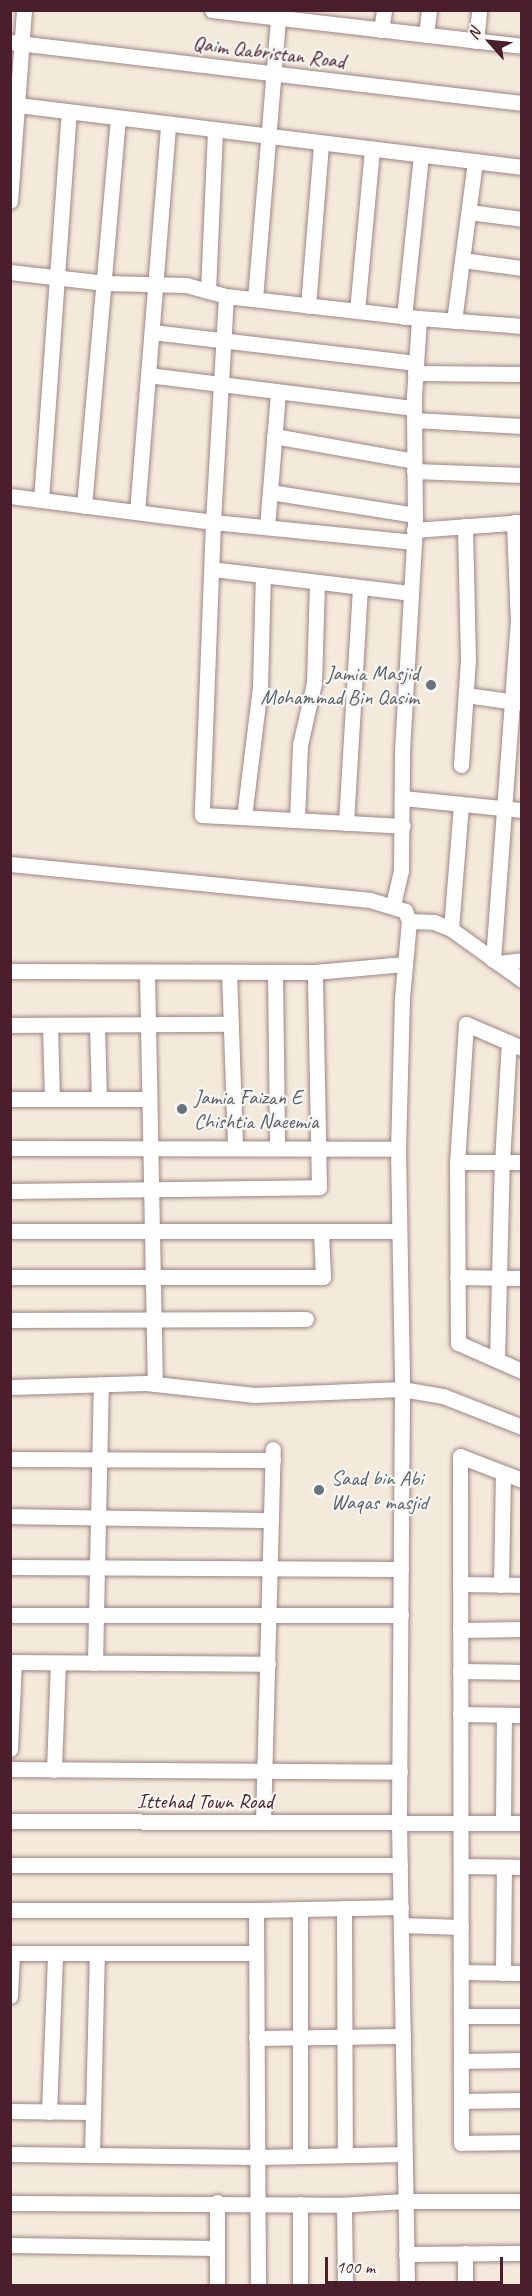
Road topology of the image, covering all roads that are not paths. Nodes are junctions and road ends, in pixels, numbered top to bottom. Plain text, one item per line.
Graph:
1 (24, 10) edge
2 (212, 10) edge
3 (384, 10) edge
4 (429, 10) edge
5 (479, 10) edge
6 (228, 11) edge
7 (279, 14) edge
8 (329, 17) edge
9 (381, 30) junction
10 (426, 35) junction
11 (476, 41) junction
12 (16, 43) edge
13 (522, 46) edge
14 (273, 74) junction
15 (522, 103) edge
16 (14, 105) edge
17 (69, 112) junction
18 (118, 118) junction
19 (168, 124) junction
20 (215, 130) junction
21 (268, 136) junction
22 (321, 143) junction
23 (372, 149) junction
24 (421, 155) junction
25 (475, 162) junction
26 (522, 168) edge
27 (10, 201) edge
28 (469, 212) junction
29 (522, 219) edge
30 (462, 260) junction
31 (522, 268) edge
32 (10, 272) edge
33 (57, 278) junction
34 (104, 283) junction
35 (155, 284) junction
36 (208, 291) junction
37 (226, 296) junction
38 (255, 299) junction
39 (308, 306) junction
40 (357, 311) junction
41 (411, 318) junction
42 (454, 321) junction
43 (522, 326) edge
44 (152, 332) junction
45 (224, 341) junction
46 (415, 368) junction
47 (522, 374) edge
48 (148, 375) junction
49 (221, 385) junction
50 (278, 392) junction
51 (414, 414) junction
52 (522, 426) edge
53 (274, 436) junction
54 (414, 466) junction
55 (522, 475) edge
56 (270, 492) junction
57 (10, 496) edge
58 (41, 500) junction
59 (84, 506) junction
60 (137, 512) junction
61 (213, 522) junction
62 (518, 522) edge
63 (465, 526) junction
64 (267, 527) junction
65 (414, 529) junction
66 (212, 569) junction
67 (263, 575) junction
68 (317, 582) junction
69 (360, 587) junction
70 (411, 593) junction
71 (466, 695) junction
72 (517, 702) edge
73 (461, 765) dead end
74 (402, 798) junction
75 (461, 804) junction
76 (504, 808) junction
77 (522, 810) edge
78 (244, 817) junction
79 (297, 820) junction
80 (346, 823) junction
81 (403, 826) junction
82 (10, 864) edge
83 (393, 906) junction
84 (409, 921) junction
85 (451, 929) junction
86 (522, 960) edge
87 (495, 962) junction
88 (405, 964) junction
89 (10, 971) edge
90 (147, 972) junction
91 (229, 972) junction
92 (275, 972) junction
93 (315, 972) junction
94 (522, 980) edge
95 (148, 1024) junction
96 (231, 1024) junction
97 (10, 1025) edge
98 (51, 1025) junction
99 (97, 1025) junction
100 (516, 1045) edge
101 (10, 1099) edge
102 (52, 1099) junction
103 (99, 1099) junction
104 (149, 1099) junction
105 (10, 1148) edge
106 (150, 1148) junction
107 (235, 1148) junction
108 (277, 1148) junction
109 (318, 1149) junction
110 (398, 1149) junction
111 (457, 1162) junction
112 (502, 1162) junction
113 (522, 1162) edge
114 (151, 1189) junction
115 (10, 1191) edge
116 (10, 1231) edge
117 (152, 1231) junction
118 (321, 1231) junction
119 (399, 1231) junction
120 (10, 1277) edge
121 (153, 1277) junction
122 (458, 1277) junction
123 (499, 1278) junction
124 (522, 1278) edge
125 (306, 1319) dead end
126 (10, 1320) edge
127 (154, 1320) junction
128 (497, 1360) junction
129 (522, 1371) edge
130 (101, 1384) junction
131 (155, 1384) junction
132 (10, 1388) edge
133 (402, 1389) junction
134 (522, 1427) edge
135 (10, 1459) edge
136 (99, 1459) junction
137 (503, 1473) junction
138 (522, 1480) edge
139 (10, 1516) edge
140 (98, 1517) junction
141 (272, 1520) junction
142 (10, 1567) edge
143 (97, 1568) junction
144 (270, 1569) junction
145 (401, 1569) junction
146 (460, 1584) junction
147 (501, 1585) junction
148 (522, 1585) edge
149 (10, 1615) edge
150 (96, 1615) junction
151 (269, 1615) junction
152 (401, 1615) junction
153 (522, 1629) edge
154 (460, 1630) junction
155 (12, 1662) edge
156 (58, 1663) junction
157 (95, 1663) junction
158 (268, 1664) junction
159 (460, 1671) junction
160 (522, 1672) edge
161 (460, 1714) junction
162 (504, 1715) junction
163 (522, 1715) edge
164 (10, 1749) edge
165 (10, 1769) edge
166 (54, 1770) junction
167 (265, 1771) junction
168 (400, 1772) junction
169 (10, 1821) edge
170 (263, 1822) junction
171 (399, 1823) junction
172 (460, 1823) junction
173 (503, 1823) junction
174 (522, 1823) edge
175 (10, 1865) edge
176 (400, 1865) junction
177 (460, 1866) junction
178 (504, 1867) junction
179 (522, 1867) edge
180 (401, 1907) junction
181 (344, 1908) junction
182 (300, 1909) junction
183 (10, 1910) edge
184 (256, 1910) junction
185 (401, 1925) junction
186 (461, 1928) junction
187 (11, 1953) edge
188 (55, 1953) junction
189 (97, 1953) junction
190 (255, 1953) junction
191 (460, 1972) junction
192 (503, 1972) junction
193 (522, 1973) edge
194 (10, 1996) edge
195 (461, 2016) junction
196 (522, 2016) edge
197 (403, 2036) junction
198 (344, 2037) junction
199 (256, 2038) junction
200 (300, 2038) junction
201 (522, 2060) edge
202 (461, 2061) junction
203 (522, 2100) edge
204 (461, 2101) junction
205 (10, 2111) edge
206 (49, 2112) junction
207 (93, 2112) junction
208 (522, 2142) edge
209 (10, 2154) edge
210 (405, 2154) junction
211 (92, 2155) junction
212 (345, 2155) junction
213 (300, 2156) junction
214 (257, 2157) junction
215 (406, 2201) junction
216 (522, 2201) edge
217 (216, 2202) junction
218 (10, 2203) edge
219 (257, 2203) junction
220 (300, 2204) junction
221 (344, 2205) junction
222 (10, 2245) edge
223 (217, 2247) junction
224 (465, 2253) junction
225 (522, 2253) edge
226 (406, 2254) junction
227 (217, 2286) edge
228 (258, 2286) edge
229 (300, 2286) edge
230 (345, 2286) edge
231 (407, 2286) edge
232 (465, 2286) edge

1 - 12 street
2 - 6 street
3 - 9 street
4 - 10 street
5 - 11 street
6 - 7 street
7 - 8 street
7 - 14 street
8 - 9 street
9 - 10 street
10 - 11 street
11 - 13 street
12 - 14 street, Qaim Qabristan Road
12 - 16 street
14 - 15 street, Qaim Qabristan Road
14 - 21 street
16 - 17 street
16 - 27 street
17 - 18 street
17 - 33 street
18 - 19 street
18 - 34 street
19 - 20 street
19 - 35 street
20 - 21 street
20 - 36 street
21 - 22 street
21 - 38 street
22 - 23 street
22 - 39 street
23 - 24 street
23 - 40 street
24 - 25 street
24 - 41 street
25 - 26 street
25 - 28 street
28 - 29 street
28 - 30 street
30 - 31 street
30 - 42 street
32 - 33 street
33 - 34 street
33 - 58 street
34 - 35 street
34 - 59 street
35 - 36 street
35 - 44 street
36 - 37 street
37 - 38 street
37 - 45 street
38 - 39 street
39 - 40 street
40 - 41 street
41 - 42 street
41 - 46 street
42 - 43 street
44 - 45 street
44 - 48 street
45 - 46 street
45 - 49 street
46 - 47 street
46 - 51 street
48 - 49 street
48 - 60 street
49 - 50 street
49 - 61 street
50 - 51 street
50 - 53 street
51 - 52 street
51 - 54 street
53 - 54 street
53 - 56 street
54 - 55 street
54 - 65 street
56 - 64 street
56 - 65 street
57 - 58 street
58 - 59 street
59 - 60 street
60 - 61 street
61 - 64 street
61 - 66 street
62 - 63 street
62 - 72 street
63 - 65 street
63 - 71 street
64 - 65 street
65 - 70 street
66 - 67 street
66 - 78 street
67 - 68 street
67 - 78 street
68 - 69 street
68 - 79 street
69 - 70 street
69 - 80 street
70 - 74 street
71 - 72 street
71 - 73 street
72 - 76 street
74 - 75 street
74 - 81 street
75 - 76 street
75 - 85 street
76 - 77 street
76 - 87 street
78 - 79 street
79 - 80 street
80 - 81 street
81 - 83 street
82 - 83 street
83 - 84 street
84 - 85 street
84 - 88 street
85 - 87 street
86 - 87 street
87 - 94 street
88 - 93 street
88 - 110 street
89 - 90 street
90 - 91 street
90 - 95 street
91 - 92 street
91 - 96 street
92 - 93 street
92 - 108 street
93 - 109 street
95 - 96 street
95 - 99 street
95 - 104 street
96 - 107 street
97 - 98 street
98 - 99 street
98 - 102 street
99 - 103 street
100 - 111 street
100 - 112 street
101 - 102 street
102 - 103 street
103 - 104 street
104 - 106 street
105 - 106 street
106 - 107 street
106 - 114 street
107 - 108 street
108 - 109 street
109 - 110 street
109 - 114 street
110 - 119 street
111 - 112 street
111 - 122 street
112 - 113 street
112 - 123 street
114 - 115 street
114 - 117 street
116 - 117 street
117 - 118 street
117 - 121 street
118 - 119 street
118 - 121 street
119 - 133 street
120 - 121 street
121 - 127 street
122 - 123 street
122 - 128 street
123 - 124 street
123 - 128 street
125 - 127 street
126 - 127 street
127 - 131 street
128 - 129 street
130 - 131 street
130 - 132 street
130 - 136 street
131 - 133 street
133 - 134 street
133 - 145 street
135 - 136 street
136 - 140 street
136 - 141 street
137 - 138 street
137 - 146 street
137 - 147 street
139 - 140 street
140 - 141 street
140 - 143 street
141 - 144 street
142 - 143 street
143 - 144 street
143 - 150 street
144 - 145 street
144 - 151 street
145 - 152 street
146 - 147 street
146 - 154 street
147 - 148 street
149 - 150 street
150 - 151 street
150 - 157 street
151 - 152 street
151 - 158 street
152 - 168 street
153 - 154 street
154 - 159 street
155 - 156 street
155 - 164 street
156 - 157 street
156 - 166 street
157 - 158 street
158 - 167 street
159 - 160 street
159 - 161 street
161 - 162 street
161 - 172 street
162 - 163 street
162 - 173 street
165 - 166 street
166 - 167 street
167 - 168 street
167 - 170 street
168 - 171 street
169 - 170 street, Ittehad Town Road
170 - 171 street, Ittehad Town Road
171 - 172 street, Ittehad Town Road
171 - 176 street
172 - 173 street, Ittehad Town Road
172 - 177 street
173 - 174 street, Ittehad Town Road
175 - 176 street
176 - 180 street
177 - 178 street
177 - 186 street
178 - 179 street
178 - 192 street
180 - 181 street
180 - 185 street
181 - 182 street
181 - 198 street
182 - 184 street
182 - 200 street
183 - 184 street
184 - 190 street
185 - 186 street
185 - 197 street
186 - 191 street
187 - 188 street
187 - 194 street
188 - 189 street
188 - 206 street
189 - 190 street
189 - 207 street
190 - 199 street
191 - 192 street
191 - 195 street
192 - 193 street
195 - 196 street
195 - 202 street
197 - 198 street
197 - 210 street
198 - 200 street
198 - 212 street
199 - 200 street
199 - 214 street
200 - 213 street
201 - 202 street
202 - 204 street
203 - 204 street
204 - 208 street
205 - 206 street
206 - 207 street
207 - 211 street
209 - 211 street
210 - 212 street
210 - 215 street
211 - 214 street
212 - 213 street
213 - 214 street
214 - 219 street
215 - 216 street
215 - 221 street
215 - 226 street
217 - 218 street
217 - 219 street
217 - 223 street
219 - 220 street
219 - 228 street
220 - 221 street
220 - 229 street
221 - 230 street
222 - 223 street
223 - 227 street
224 - 225 street
224 - 226 street
224 - 232 street
226 - 231 street

